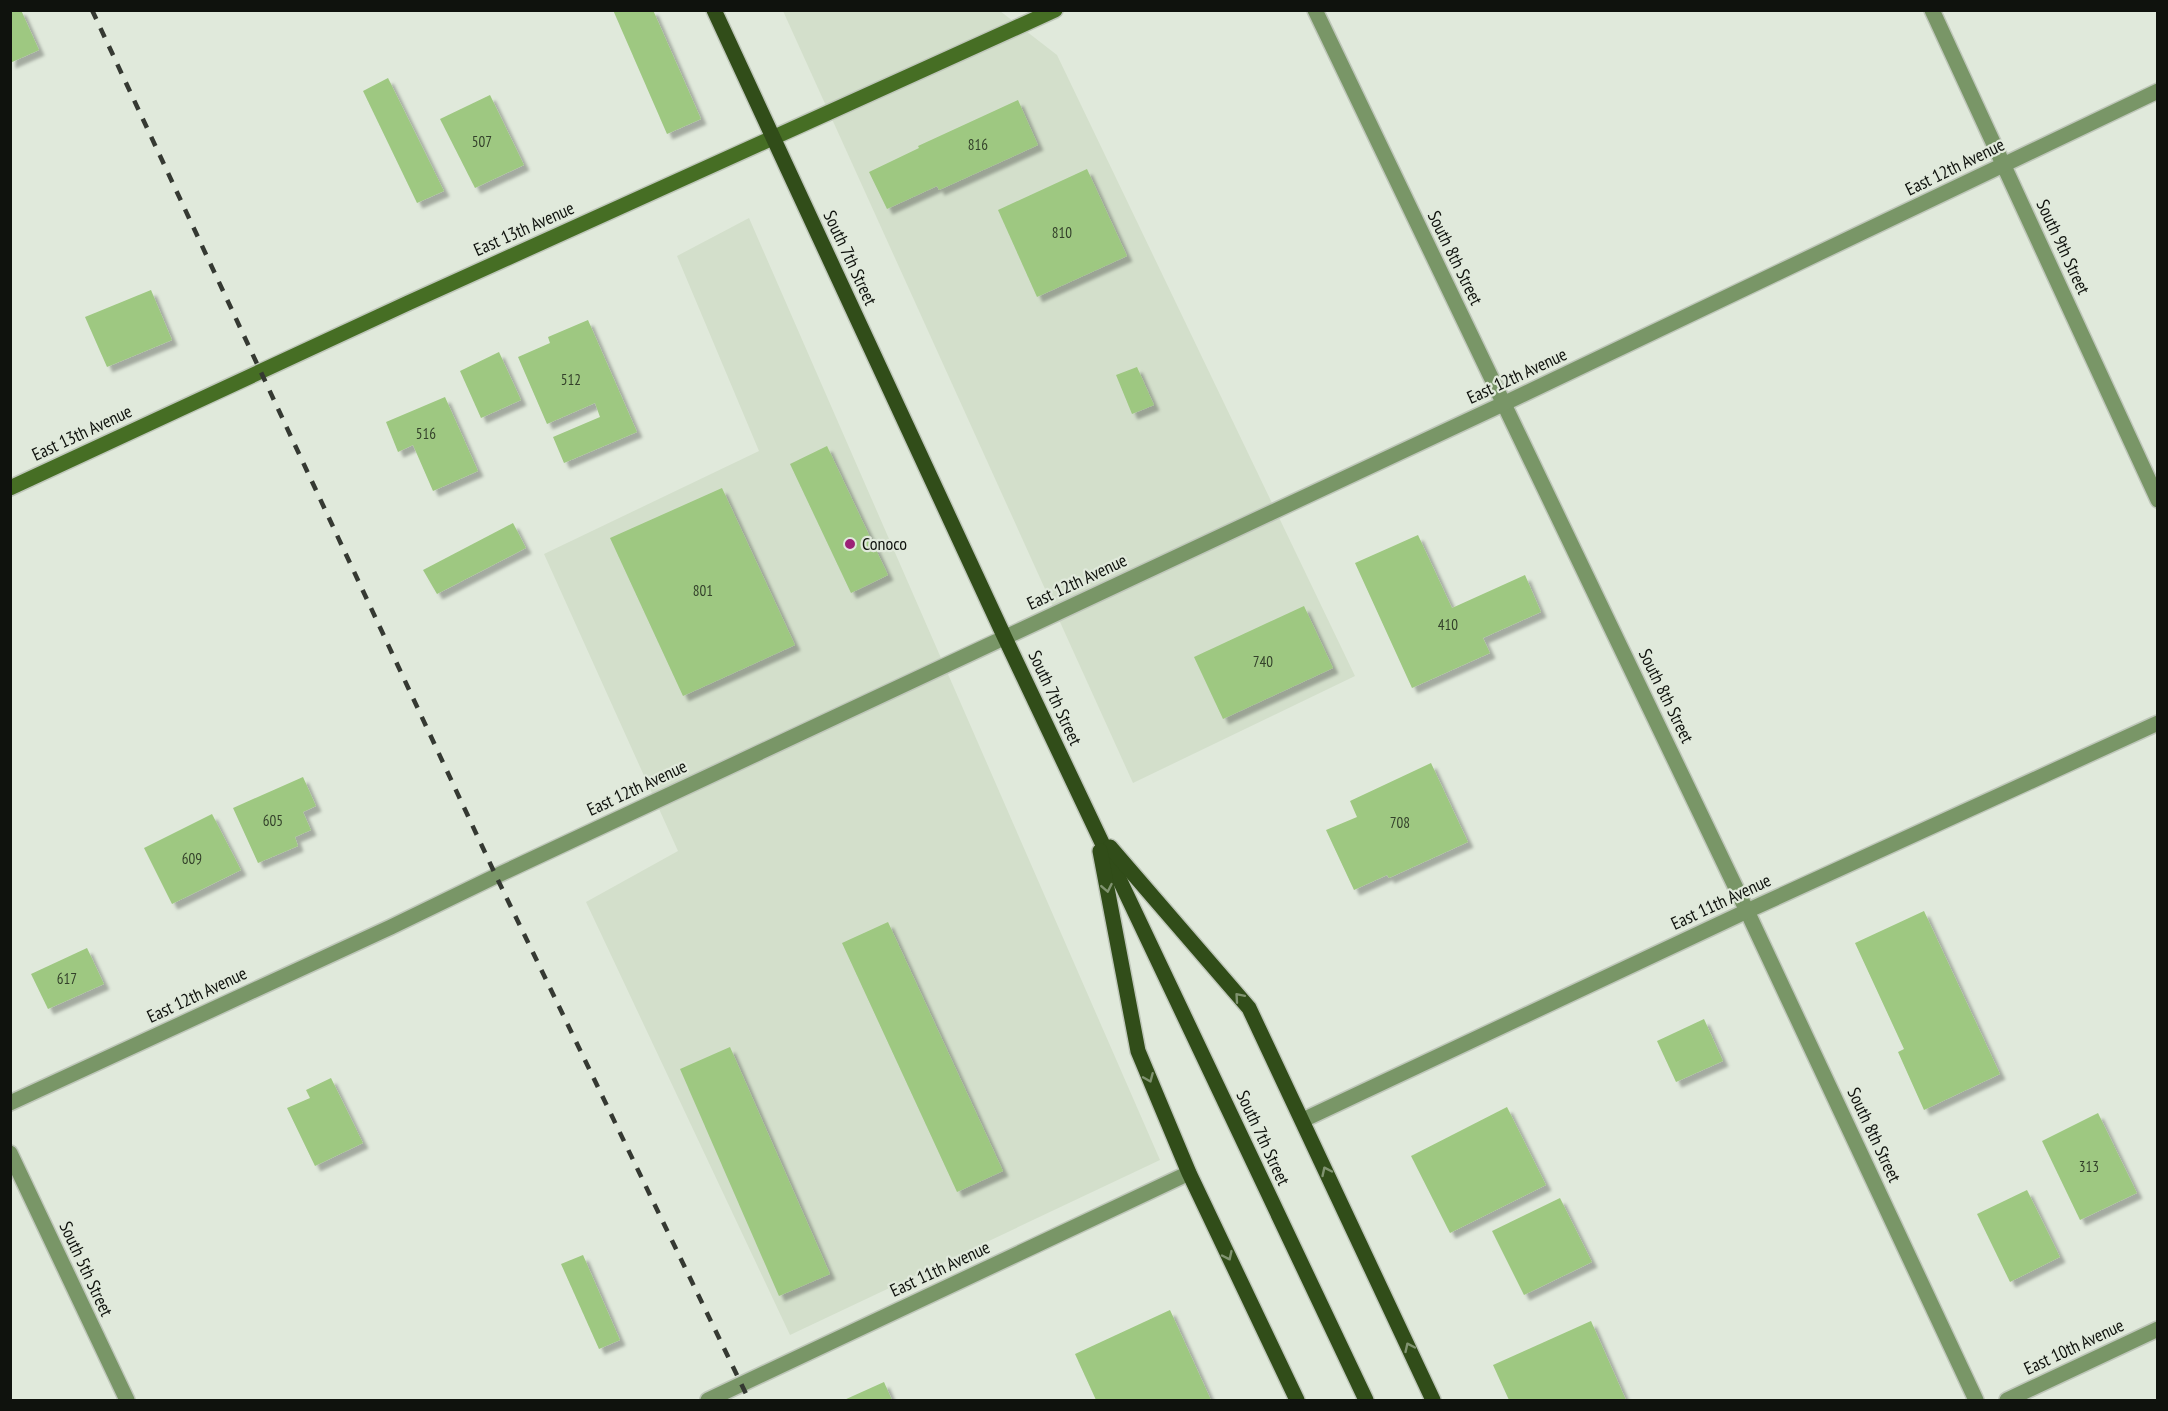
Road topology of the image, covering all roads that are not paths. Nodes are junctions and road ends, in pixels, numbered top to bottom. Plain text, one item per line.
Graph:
1 (714, 10) edge
2 (1055, 10) edge
3 (1315, 10) edge
4 (1932, 10) edge
5 (2157, 92) edge
6 (773, 138) junction
7 (2004, 165) junction
8 (1503, 404) junction
9 (10, 488) edge
10 (2157, 500) edge
11 (1005, 638) junction
12 (2157, 723) edge
13 (1096, 831) junction
14 (1747, 911) junction
15 (10, 1103) edge
16 (1303, 1120) junction
17 (10, 1153) edge
18 (1189, 1173) junction
19 (2157, 1329) edge
20 (126, 1401) edge
21 (708, 1401) edge
22 (1297, 1401) edge
23 (1366, 1401) edge
24 (1433, 1401) edge
25 (1976, 1401) edge
26 (2007, 1401) edge

1 - 6 main road, South 7th Street
2 - 6 street, East 13th Avenue
3 - 8 street, South 8th Street
4 - 7 street, South 9th Street
5 - 7 street, East 12th Avenue
6 - 9 street, East 13th Avenue
6 - 11 main road, South 7th Street
7 - 8 street, East 12th Avenue
7 - 10 street, South 9th Street
8 - 11 street, East 12th Avenue
8 - 14 street, South 8th Street
11 - 13 main road, South 7th Street
11 - 15 street, East 12th Avenue
12 - 14 street, East 11th Avenue
16 -> 13 main road
13 -> 18 main road
13 - 23 main road, South 7th Street
14 - 16 street, East 11th Avenue
14 - 25 street, South 8th Street
24 -> 16 main road
17 - 20 street, South 5th Street
18 - 21 street, East 11th Avenue
18 -> 22 main road
19 - 26 street, East 10th Avenue

